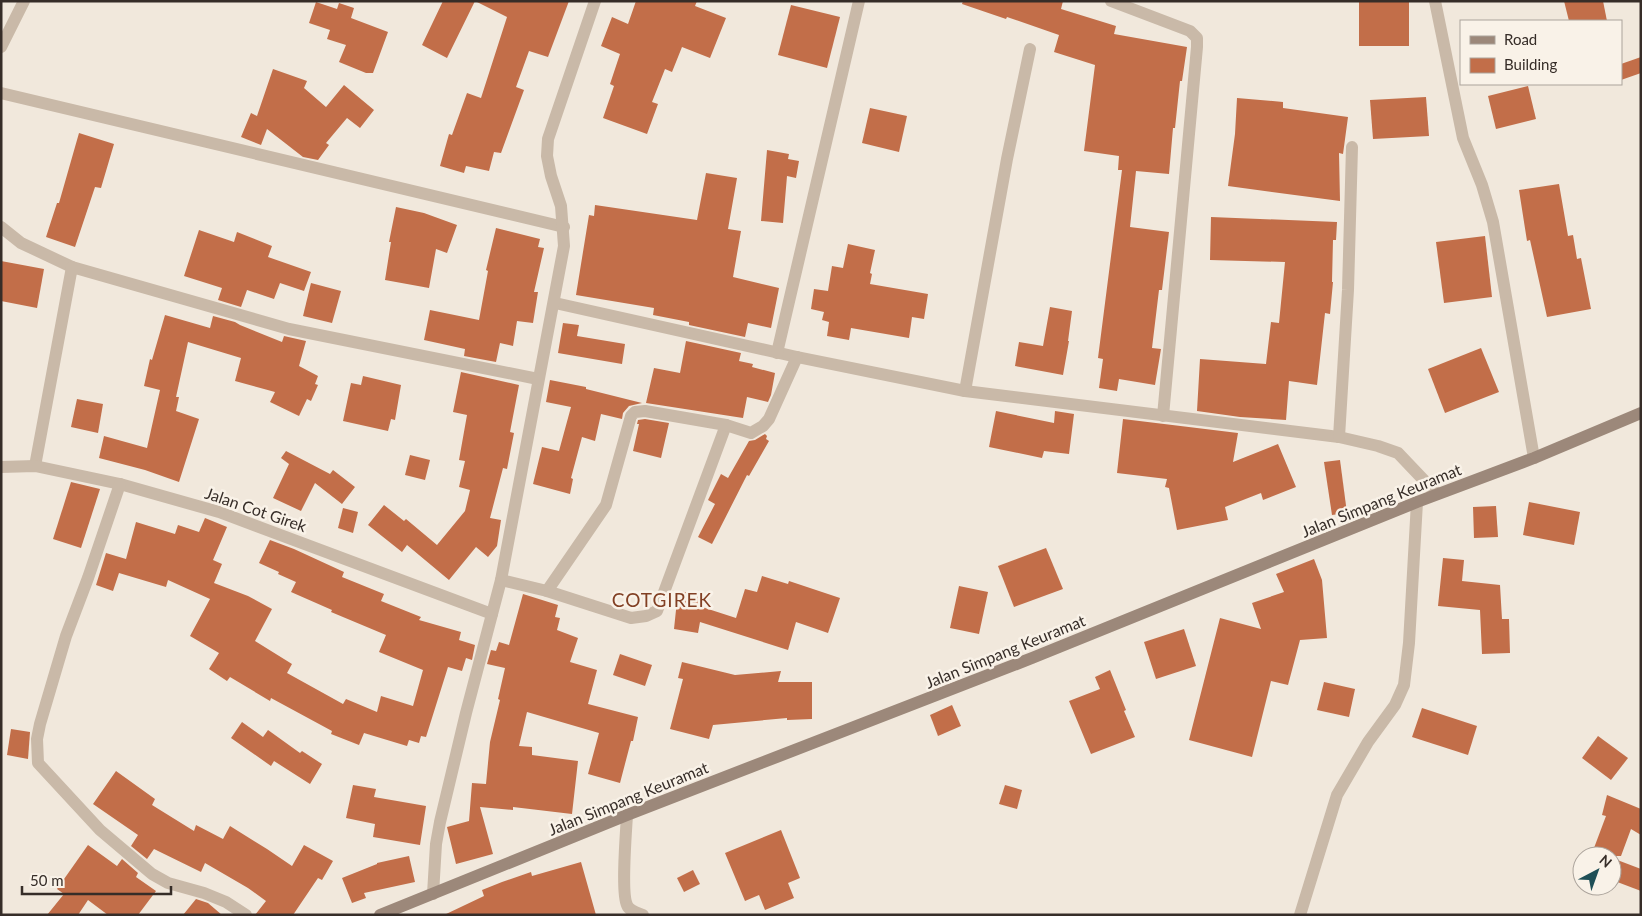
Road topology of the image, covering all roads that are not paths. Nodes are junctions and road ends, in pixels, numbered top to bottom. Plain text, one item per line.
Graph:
1 (24, 1) edge
2 (595, 1) edge
3 (859, 1) edge
4 (1111, 1) edge
5 (1435, 1) edge
6 (1, 47) edge
7 (1030, 49) dead end
8 (1, 93) edge
9 (1352, 147) dead end
10 (1, 227) edge
11 (564, 227) junction
12 (72, 267) junction
13 (554, 303) junction
14 (777, 353) junction
15 (797, 357) junction
16 (538, 378) junction
17 (965, 390) junction
18 (1641, 413) edge
19 (1163, 416) junction
20 (726, 425) junction
21 (1339, 437) junction
22 (1534, 458) junction
23 (35, 466) junction
24 (1, 467) edge
25 (120, 484) junction
26 (1437, 494) junction
27 (1417, 502) junction
28 (501, 580) junction
29 (547, 591) junction
30 (492, 614) junction
31 (627, 815) junction
32 (434, 894) junction
33 (246, 915) edge
34 (380, 915) edge
35 (643, 915) edge
36 (1300, 915) edge

1 - 6 street
2 - 11 street
3 - 14 street
4 - 19 street
5 - 22 street
7 - 17 street
8 - 11 street
9 - 21 street
10 - 12 street
11 - 13 street
12 - 16 street
12 - 23 street
13 - 14 street
13 - 16 street
14 - 15 street
15 - 17 street
15 - 20 street
16 - 28 street
17 - 19 street
18 - 22 main road, Jalan Simpang Keuramat
19 - 21 street
20 - 29 street
20 - 29 street
21 - 26 street
22 - 26 main road, Jalan Simpang Keuramat
23 - 24 street, Jalan Cot Girek
23 - 25 street, Jalan Cot Girek
25 - 30 street, Jalan Cot Girek
25 - 33 street
26 - 27 main road, Jalan Simpang Keuramat
27 - 31 main road, Jalan Simpang Keuramat
27 - 36 street
28 - 29 street
28 - 30 street
30 - 32 street
31 - 32 main road, Jalan Simpang Keuramat
31 - 35 street
32 - 34 main road, Jalan Simpang Keuramat

